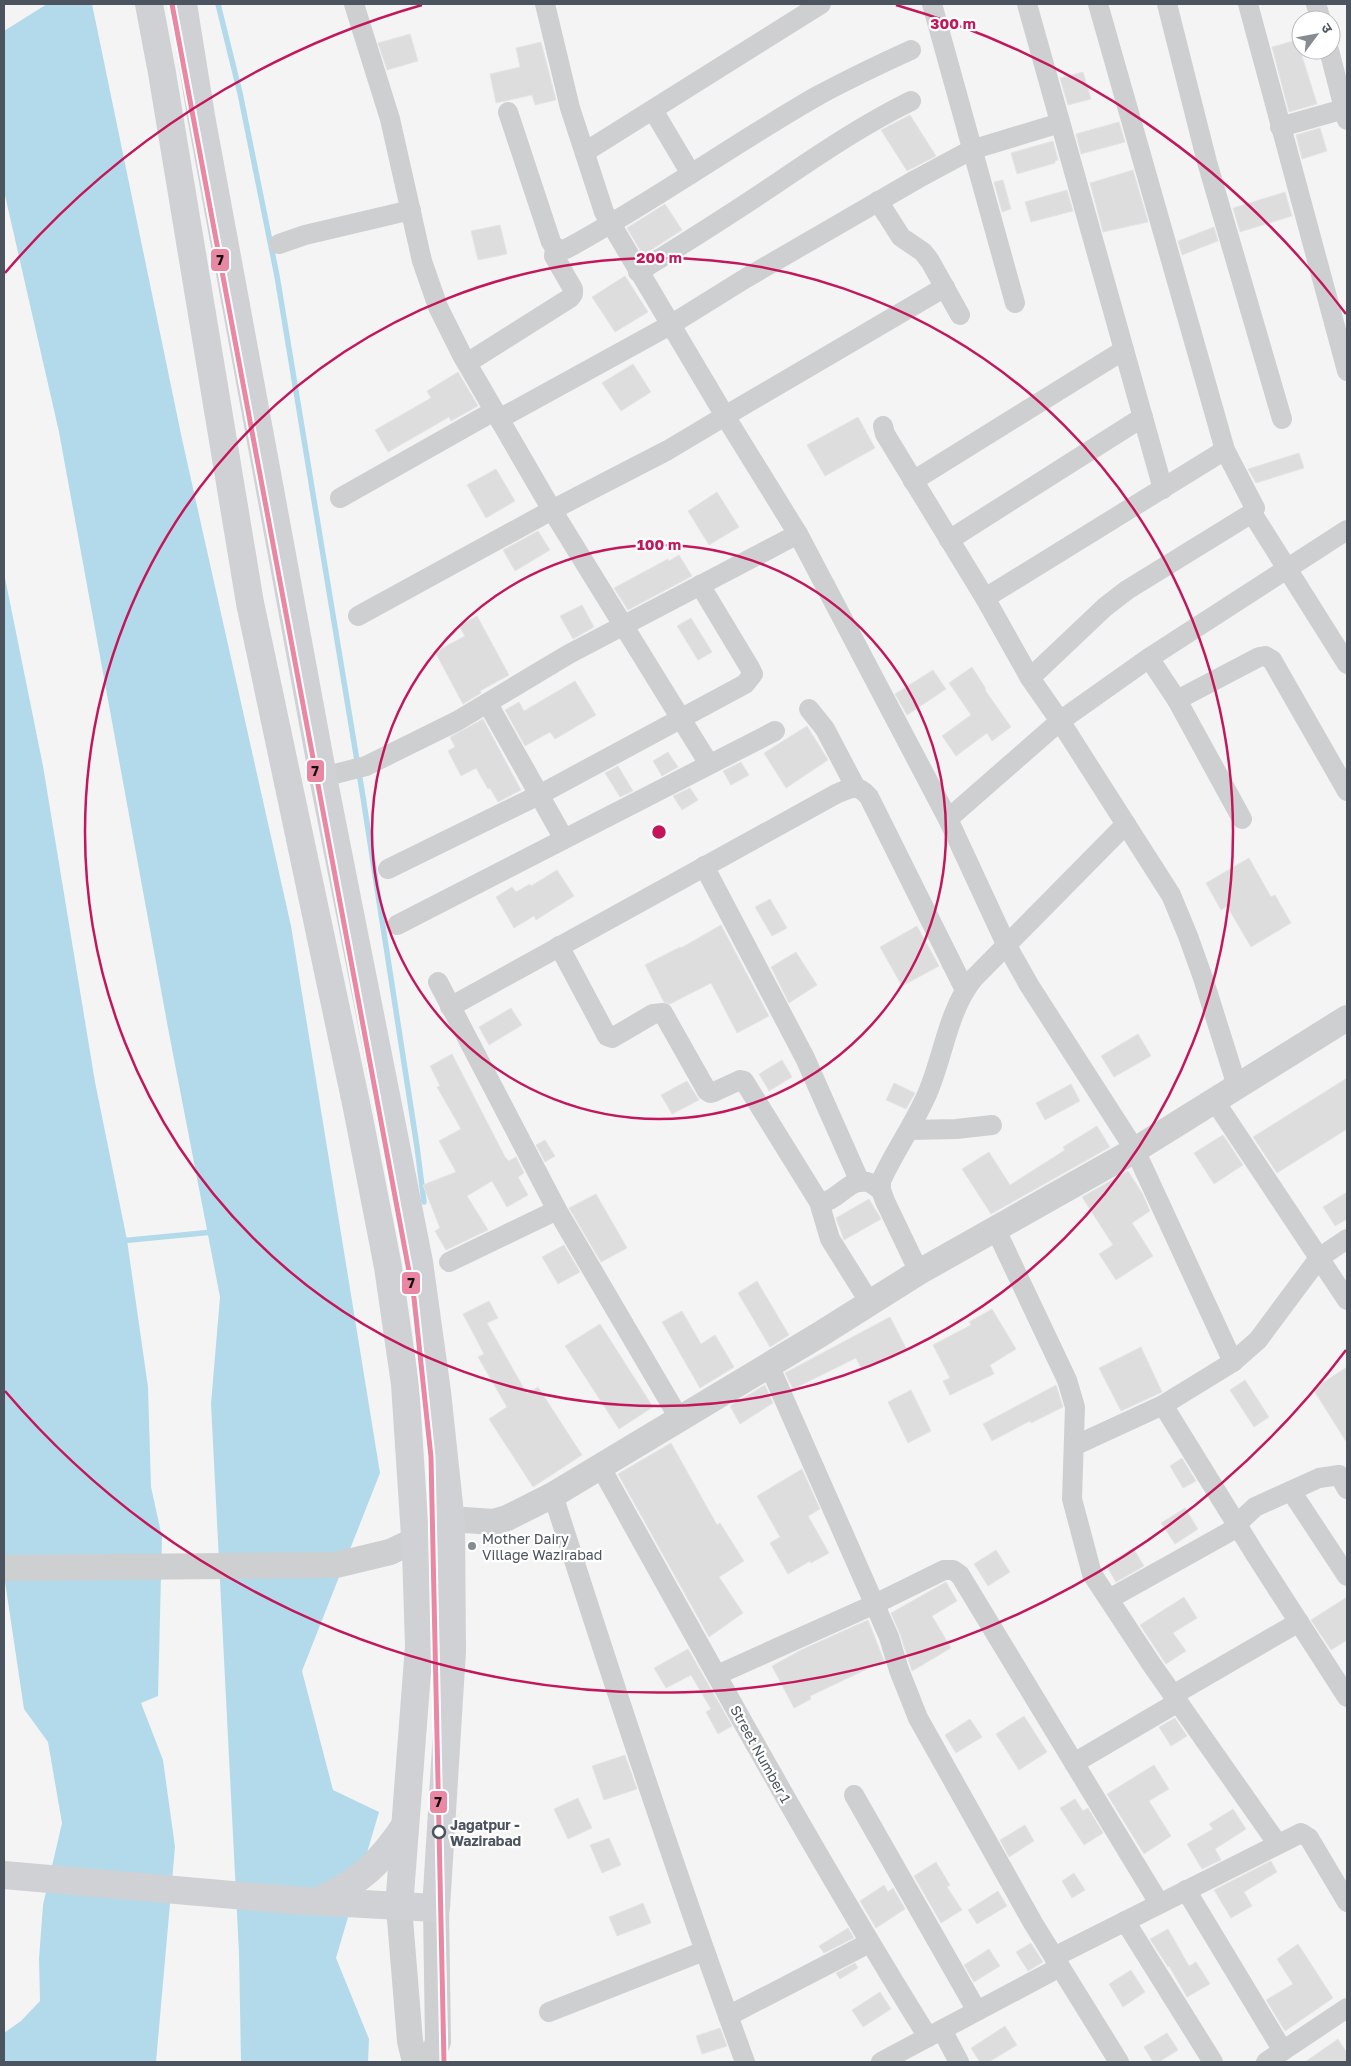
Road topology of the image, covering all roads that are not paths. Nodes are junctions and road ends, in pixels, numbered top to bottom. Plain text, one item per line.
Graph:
1 (149, 4) edge
2 (183, 4) edge
3 (354, 4) edge
4 (545, 4) edge
5 (821, 4) edge
6 (932, 4) edge
7 (1027, 4) edge
8 (1098, 4) edge
9 (1167, 4) edge
10 (1248, 4) edge
11 (911, 50) dead end
12 (1332, 60) edge
13 (911, 102) dead end
14 (653, 110) junction
15 (508, 112) dead end
16 (1346, 114) edge
17 (1060, 123) junction
18 (1280, 127) junction
19 (971, 150) junction
20 (585, 152) junction
21 (691, 174) junction
22 (878, 201) junction
23 (411, 210) junction
24 (611, 225) junction
25 (279, 244) dead end
26 (555, 248) junction
27 (638, 272) junction
28 (945, 287) junction
29 (1015, 303) dead end
30 (960, 315) dead end
31 (672, 324) junction
32 (1124, 350) junction
33 (467, 363) junction
34 (1347, 371) edge
35 (497, 415) junction
36 (725, 416) junction
37 (1142, 417) junction
38 (1282, 419) dead end
39 (883, 426) dead end
40 (1226, 450) junction
41 (913, 481) junction
42 (1163, 489) junction
43 (340, 498) dead end
44 (552, 510) junction
45 (1252, 513) junction
46 (1347, 530) edge
47 (798, 534) junction
48 (949, 540) junction
49 (1286, 570) junction
50 (700, 586) junction
51 (985, 598) junction
52 (358, 616) dead end
53 (624, 626) junction
54 (1149, 658) junction
55 (1347, 664) edge
56 (1030, 678) junction
57 (1177, 700) junction
58 (488, 704) junction
59 (809, 709) dead end
60 (680, 718) junction
61 (1060, 721) junction
62 (775, 730) dead end
63 (709, 764) junction
64 (345, 771) junction
65 (856, 788) junction
66 (1347, 791) edge
67 (539, 794) junction
68 (948, 819) junction
69 (1242, 819) dead end
70 (1126, 824) junction
71 (564, 839) junction
72 (704, 866) junction
73 (388, 869) dead end
74 (397, 925) dead end
75 (1006, 944) junction
76 (559, 946) junction
77 (438, 982) dead end
78 (965, 990) junction
79 (450, 1007) junction
80 (1347, 1018) edge
81 (1237, 1086) junction
82 (1214, 1100) junction
83 (992, 1124) dead end
84 (909, 1130) junction
85 (1135, 1150) junction
86 (860, 1182) junction
87 (881, 1190) junction
88 (819, 1202) junction
89 (557, 1210) junction
90 (996, 1230) junction
91 (1347, 1239) edge
92 (1319, 1258) junction
93 (450, 1262) dead end
94 (919, 1272) junction
95 (1347, 1300) edge
96 (870, 1303) junction
97 (1233, 1362) junction
98 (770, 1365) junction
99 (1163, 1405) junction
100 (679, 1418) junction
101 (1074, 1446) junction
102 (600, 1466) junction
103 (1347, 1488) edge
104 (1290, 1491) junction
105 (553, 1495) junction
106 (451, 1523) junction
107 (1237, 1526) junction
108 (415, 1541) junction
109 (4, 1568) edge
110 (1347, 1576) edge
111 (1109, 1599) junction
112 (875, 1604) junction
113 (1299, 1622) junction
114 (717, 1675) junction
115 (1347, 1697) edge
116 (1175, 1699) junction
117 (1074, 1763) junction
118 (854, 1795) dead end
119 (405, 1826) junction
120 (1277, 1843) junction
121 (4, 1875) edge
122 (1186, 1890) junction
123 (319, 1901) junction
124 (1347, 1902) edge
125 (1159, 1903) junction
126 (399, 1907) junction
127 (436, 1908) junction
128 (1124, 1921) junction
129 (869, 1943) junction
130 (704, 1951) junction
131 (1057, 1962) junction
132 (1347, 2008) edge
133 (977, 2011) junction
134 (548, 2012) dead end
135 (728, 2016) junction
136 (935, 2034) junction
137 (1283, 2051) junction
138 (415, 2062) edge
139 (430, 2062) edge
140 (745, 2062) edge
141 (881, 2062) edge
142 (959, 2062) edge
143 (1119, 2062) edge
144 (1213, 2062) edge
145 (1266, 2062) edge

1 - 108 main road
2 - 64 main road
3 - 23 street
4 - 20 street
5 - 14 street
6 - 19 street
7 - 17 street
8 - 40 street
9 - 38 street
10 - 18 street
11 - 21 street
12 - 16 street
13 - 27 street
14 - 20 street
14 - 21 street
15 - 26 street
16 - 18 street
17 - 19 street
17 - 32 street
18 - 34 street
19 - 22 street
19 - 29 street
20 - 24 street
21 - 24 street
22 - 28 street
22 - 31 street
23 - 25 street
23 - 33 street
24 - 26 street
24 - 27 street
26 - 33 street
27 - 31 street
28 - 30 street
28 - 36 street
31 - 35 street
31 - 36 street
32 - 37 street
32 - 41 street
33 - 35 street
35 - 43 street
35 - 44 street
36 - 44 street
36 - 47 street
37 - 42 street
37 - 48 street
39 - 41 street
40 - 42 street
40 - 45 street
41 - 48 street
42 - 51 street
44 - 52 street
44 - 53 street
45 - 49 street
45 - 56 street
46 - 49 street
47 - 50 street
47 - 68 street
48 - 51 street
49 - 54 street
49 - 55 street
50 - 53 street
50 - 60 street
51 - 56 street
53 - 58 street
53 - 60 street
54 - 57 street
54 - 61 street
56 - 61 street
57 - 66 street
57 - 69 street
58 - 64 street
58 - 67 street
59 - 65 street
60 - 63 street
60 - 67 street
61 - 68 street
61 - 70 street
62 - 63 street
63 - 71 street
64 - 106 main road
65 - 72 street
65 - 78 street
67 - 71 street
67 - 73 street
68 - 75 street
70 - 75 street
70 - 81 street
71 - 74 street
72 - 76 street
72 - 86 street
75 - 78 street
75 - 85 street
76 - 79 street
76 - 88 street
77 - 79 street
78 - 84 street
79 - 89 street
80 - 81 street
81 - 82 street
82 - 85 street
82 - 92 street
83 - 84 street
84 - 87 street
85 - 90 street
85 - 97 street
86 - 87 street
86 - 88 street
87 - 94 street
88 - 96 street
89 - 93 street
89 - 100 street
90 - 94 street
90 - 101 street
91 - 92 street
92 - 95 street
92 - 97 street
94 - 96 street
96 - 98 street
97 - 99 street
98 - 100 street
98 - 112 street
99 - 101 street
99 - 107 street
100 - 102 street
101 - 111 street
102 - 105 street
102 - 114 street, Street Number 1
103 - 104 street
104 - 107 street
104 - 110 street
105 - 106 street
105 - 130 street
106 - 108 street
106 - 127 main road
107 - 111 street
107 - 113 street
108 - 109 street
108 - 119 main road
111 - 116 street
112 - 114 street
112 - 117 street
112 - 131 street
113 - 115 street
113 - 116 street
114 - 129 street, Street Number 1
116 - 117 street
116 - 120 street
117 - 125 street
118 - 133 street
119 - 123 main road
119 - 126 main road
120 - 122 street
120 - 124 street
121 - 123 main road
122 - 125 street
122 - 137 street
123 - 126 main road
125 - 128 street
126 - 127 main road
126 - 138 street
127 - 139 street
128 - 131 street
128 - 144 street
129 - 135 street
129 - 136 street, Street Number 1
130 - 134 street
130 - 135 street
131 - 133 street
131 - 143 street
132 - 137 street
133 - 136 street
135 - 140 street
136 - 141 street
136 - 142 street, Street Number 1
137 - 145 street

